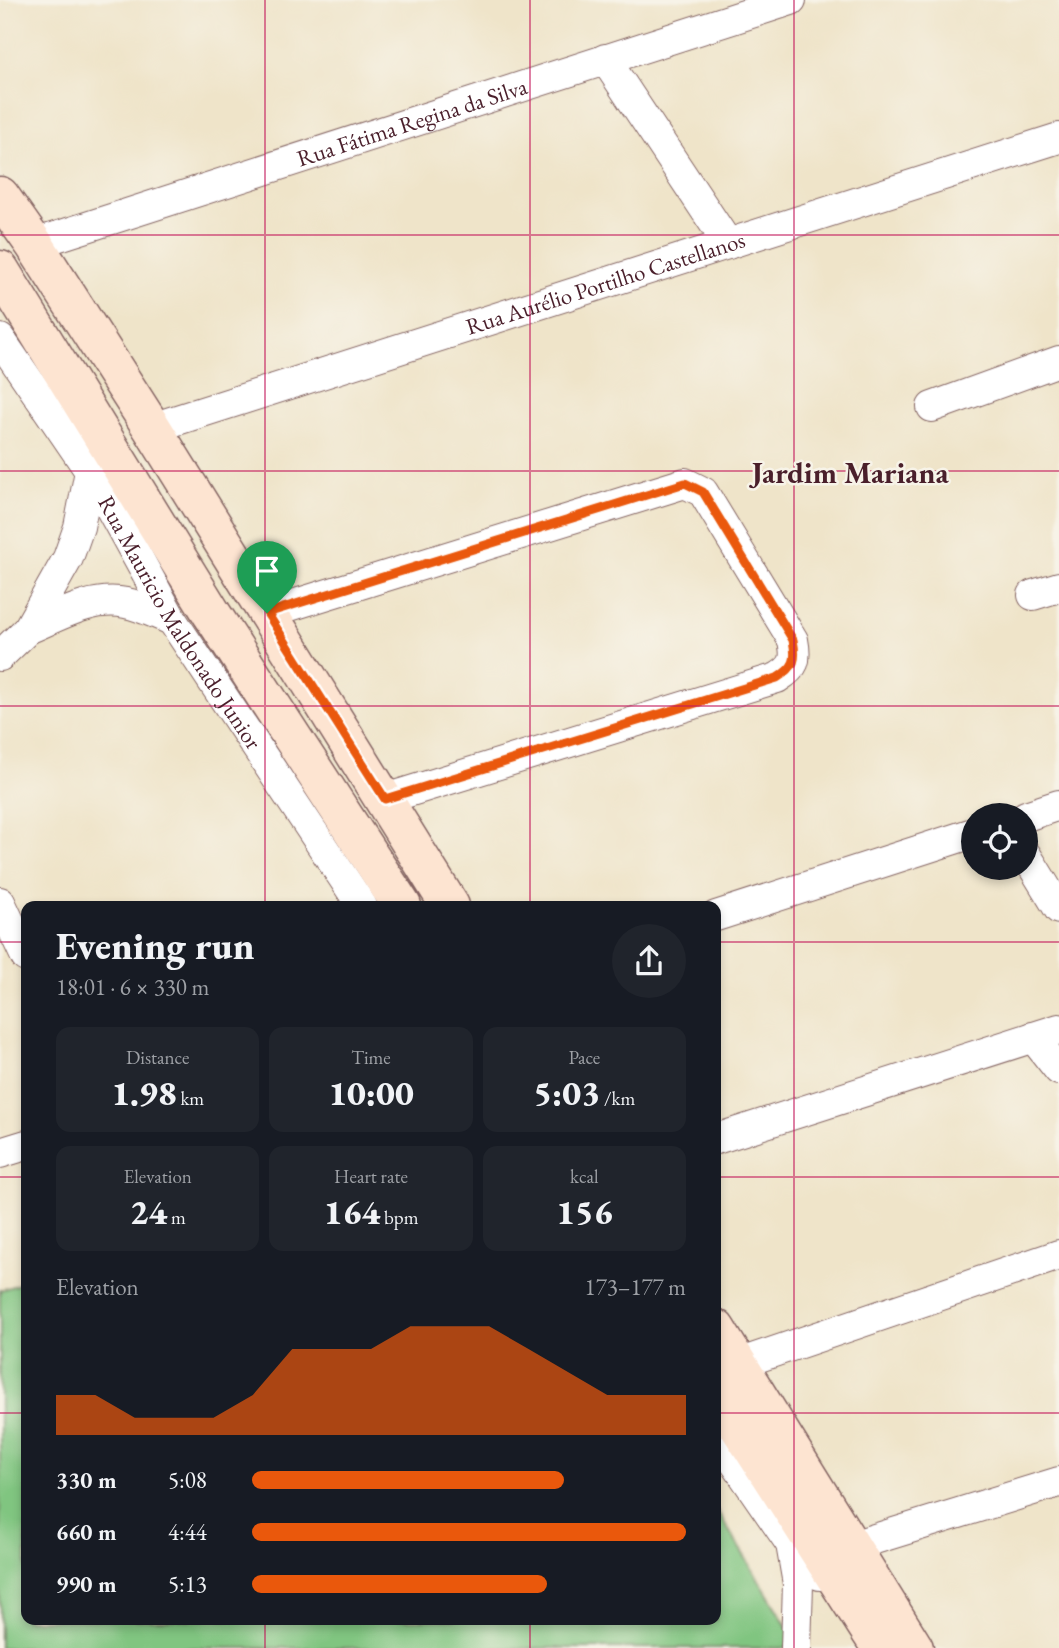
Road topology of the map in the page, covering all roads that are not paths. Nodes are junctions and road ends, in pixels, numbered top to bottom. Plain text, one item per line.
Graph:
1 (791, 0) edge
2 (605, 60) junction
3 (1059, 138) edge
4 (0, 196) edge
5 (34, 244) junction
6 (728, 244) junction
7 (0, 270) edge
8 (0, 339) edge
9 (1059, 361) edge
10 (932, 407) dead end
11 (152, 428) junction
12 (90, 471) junction
13 (267, 613) junction
14 (172, 620) junction
15 (28, 629) junction
16 (0, 656) edge
17 (385, 799) junction
18 (1059, 805) edge
19 (1038, 812) edge
20 (961, 836) edge
21 (1038, 875) edge
22 (359, 901) edge
23 (399, 901) edge
24 (447, 901) edge
25 (0, 902) edge
26 (1059, 909) edge
27 (721, 914) edge
28 (21, 946) edge
29 (1046, 1033) edge
30 (1059, 1070) edge
31 (721, 1137) edge
32 (21, 1147) edge
33 (0, 1153) edge
34 (1059, 1255) edge
35 (721, 1351) edge
36 (727, 1377) edge
37 (721, 1442) edge
38 (1059, 1482) edge
39 (791, 1544) junction
40 (852, 1545) junction
41 (872, 1634) edge
42 (796, 1648) edge
43 (914, 1648) edge

1 - 2 street, Rua Fátima Regina da Silva
2 - 5 street, Rua Fátima Regina da Silva
2 - 6 street
3 - 6 street, Rua Aurélio Portilho Castellanos
4 - 5 main road
5 - 11 main road
6 - 11 street, Rua Aurélio Portilho Castellanos
7 - 23 main road
8 - 12 street, Rua Mauricio Maldonado Junior
9 - 10 street
11 - 13 main road
12 - 14 street, Rua Mauricio Maldonado Junior
12 - 15 street
13 - 17 main road
13 - 17 street
14 - 15 street
14 - 22 street, Rua Mauricio Maldonado Junior
15 - 16 street
17 - 24 main road
18 - 19 street
20 - 27 street
21 - 26 street
25 - 28 street
29 - 30 street
29 - 31 street
32 - 33 street
34 - 36 street
35 - 36 main road
36 - 40 main road
36 - 41 main road
37 - 39 street
38 - 40 street
39 - 41 street
39 - 42 street
40 - 43 main road

